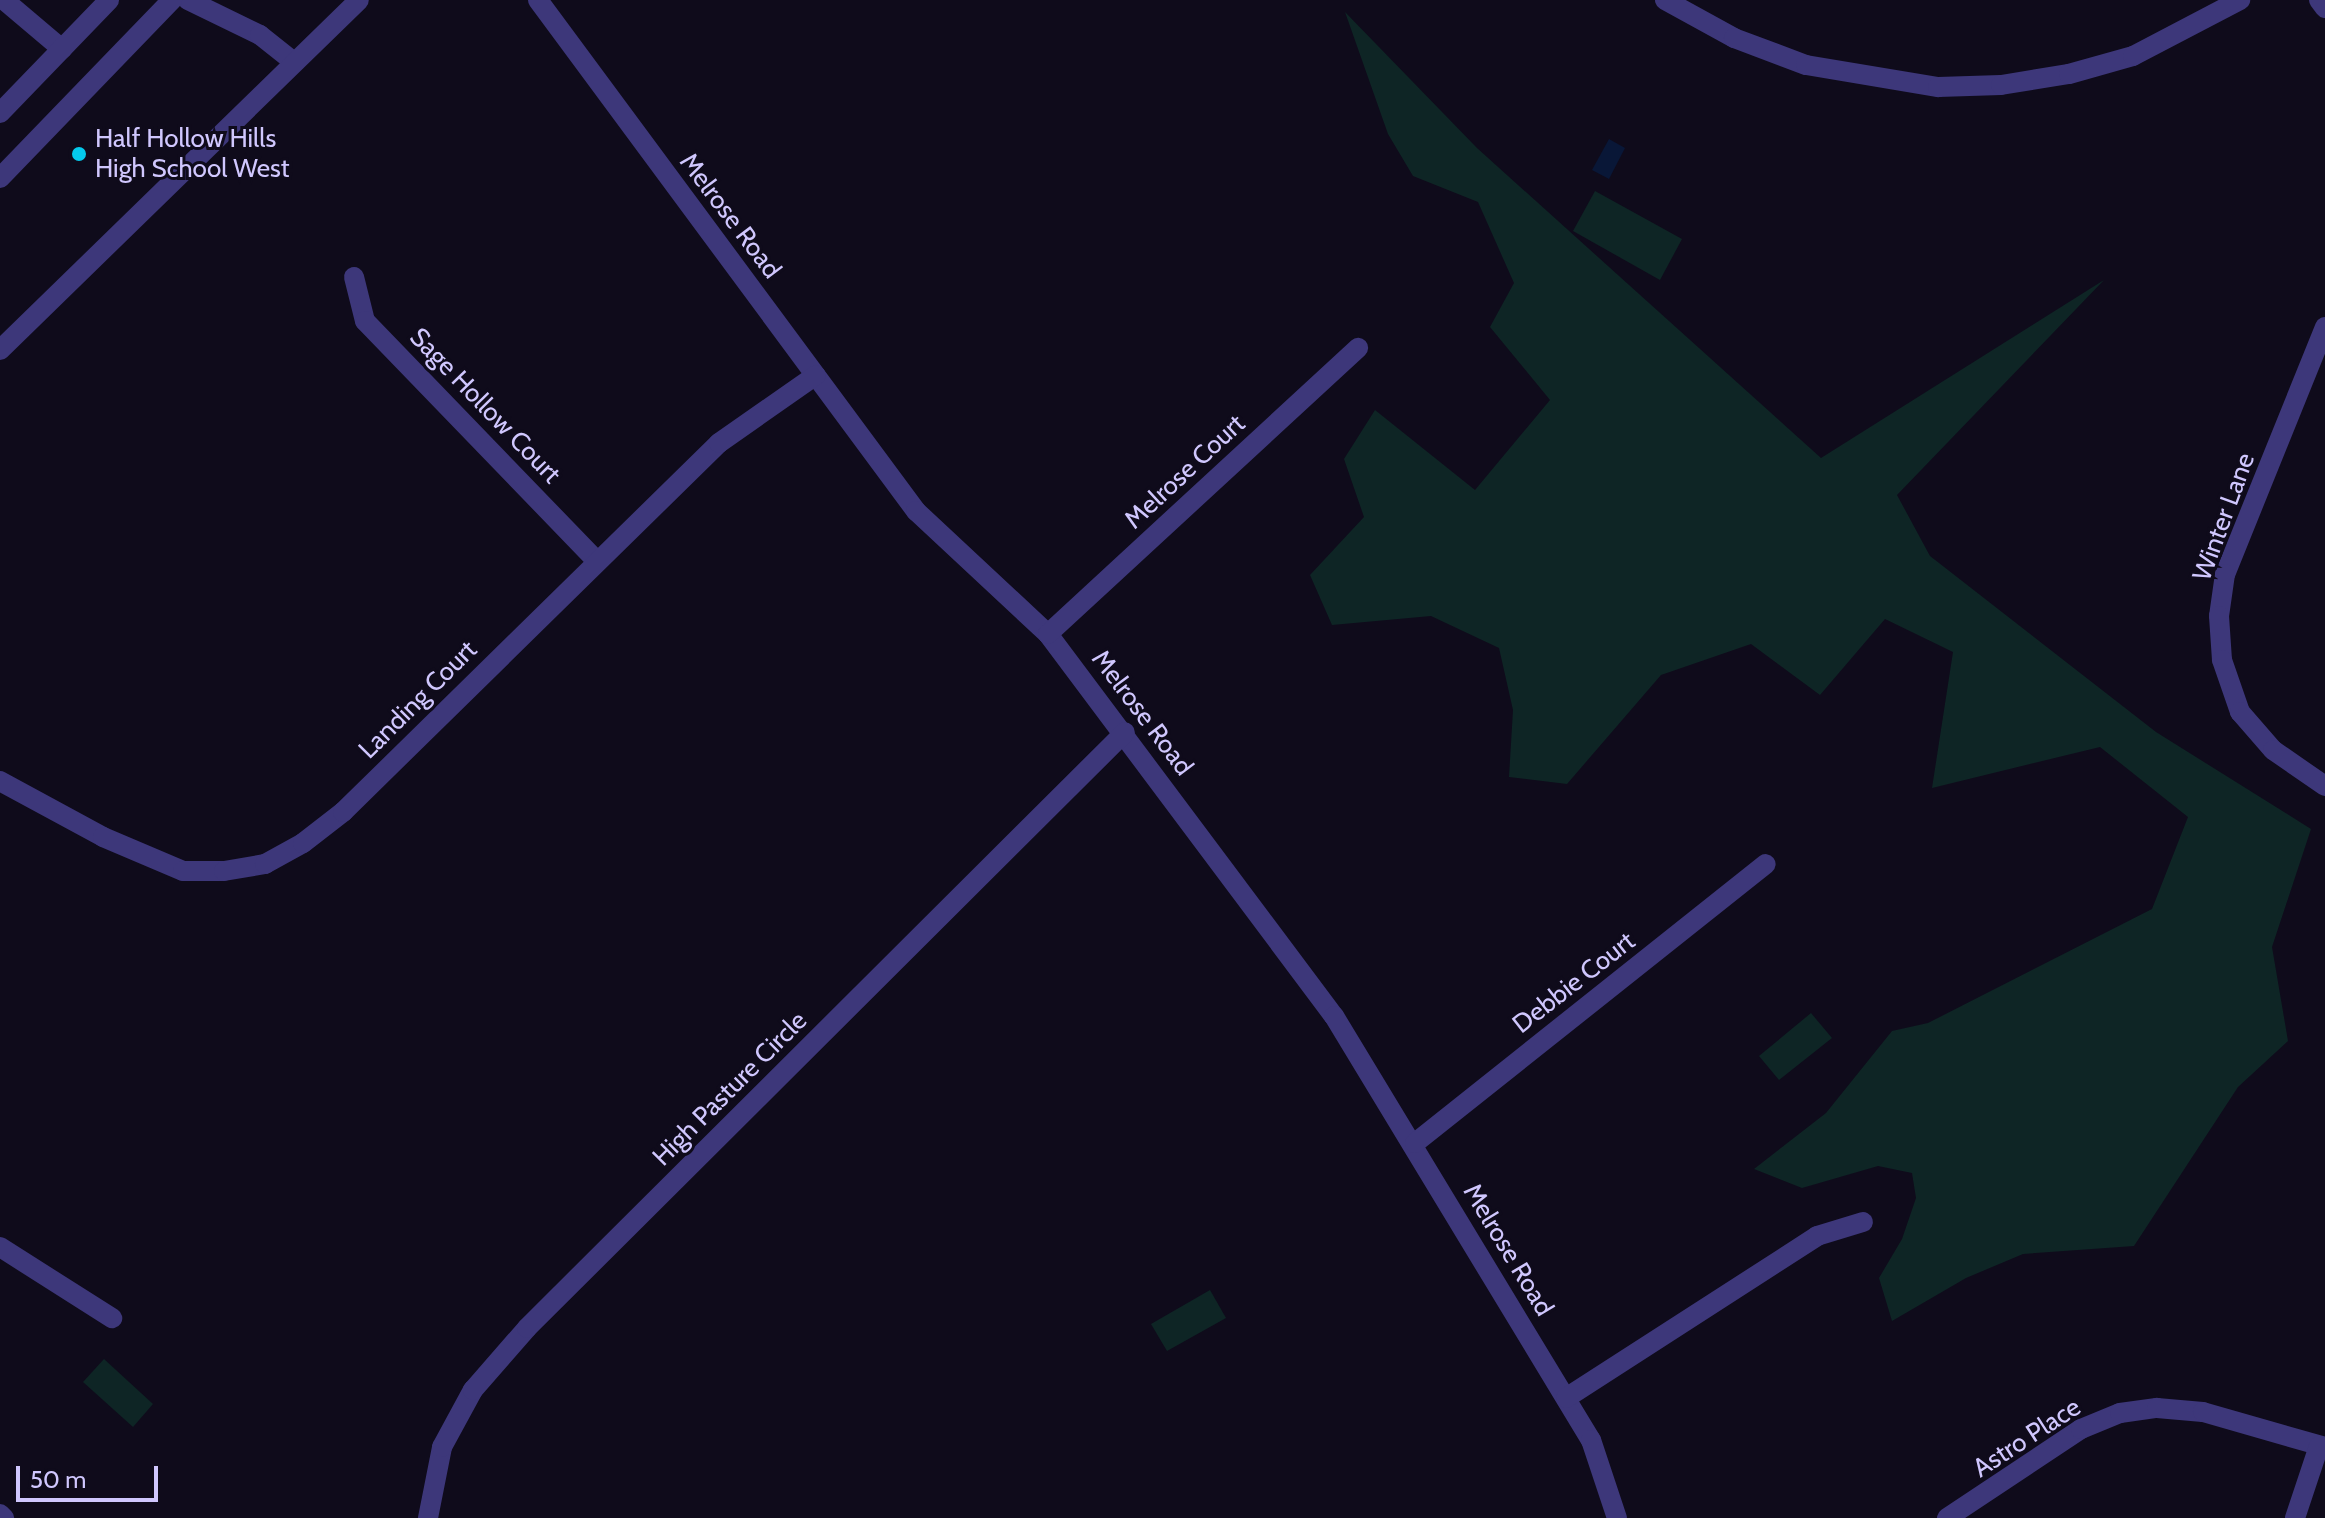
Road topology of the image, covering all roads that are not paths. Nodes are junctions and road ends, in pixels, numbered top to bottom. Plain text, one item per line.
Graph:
1 (4, 0) edge
2 (109, 0) edge
3 (172, 0) edge
4 (188, 0) edge
5 (359, 0) edge
6 (538, 0) edge
7 (1665, 0) edge
8 (2240, 0) edge
9 (2319, 0) edge
10 (2325, 8) edge
11 (62, 49) junction
12 (294, 62) junction
13 (0, 113) edge
14 (0, 178) edge
15 (354, 277) dead end
16 (2325, 327) edge
17 (1358, 348) dead end
18 (0, 350) edge
19 (816, 375) junction
20 (597, 561) junction
21 (1048, 634) junction
22 (1125, 732) junction
23 (0, 781) edge
24 (2325, 786) edge
25 (1766, 864) dead end
26 (1415, 1143) junction
27 (1863, 1222) dead end
28 (0, 1247) edge
29 (112, 1318) dead end
30 (1566, 1398) junction
31 (2322, 1446) edge
32 (428, 1518) edge
33 (1617, 1518) edge
34 (1947, 1518) edge
35 (2295, 1518) edge

1 - 11 street
2 - 11 street
3 - 14 street
4 - 12 street
5 - 12 street
6 - 19 street, Melrose Road
7 - 8 street
9 - 10 street
11 - 13 street
12 - 18 street
15 - 20 street, Sage Hollow Court
16 - 24 street, Winter Lane
17 - 21 street, Melrose Court
19 - 20 street, Landing Court
19 - 21 street, Melrose Road
20 - 23 street, Landing Court
21 - 22 street, Melrose Road
22 - 26 street, Melrose Road
22 - 32 street, High Pasture Circle
25 - 26 street, Debbie Court
26 - 30 street, Melrose Road
27 - 30 street
28 - 29 street
30 - 33 street, Melrose Road
31 - 34 street, Astro Place
31 - 35 street

